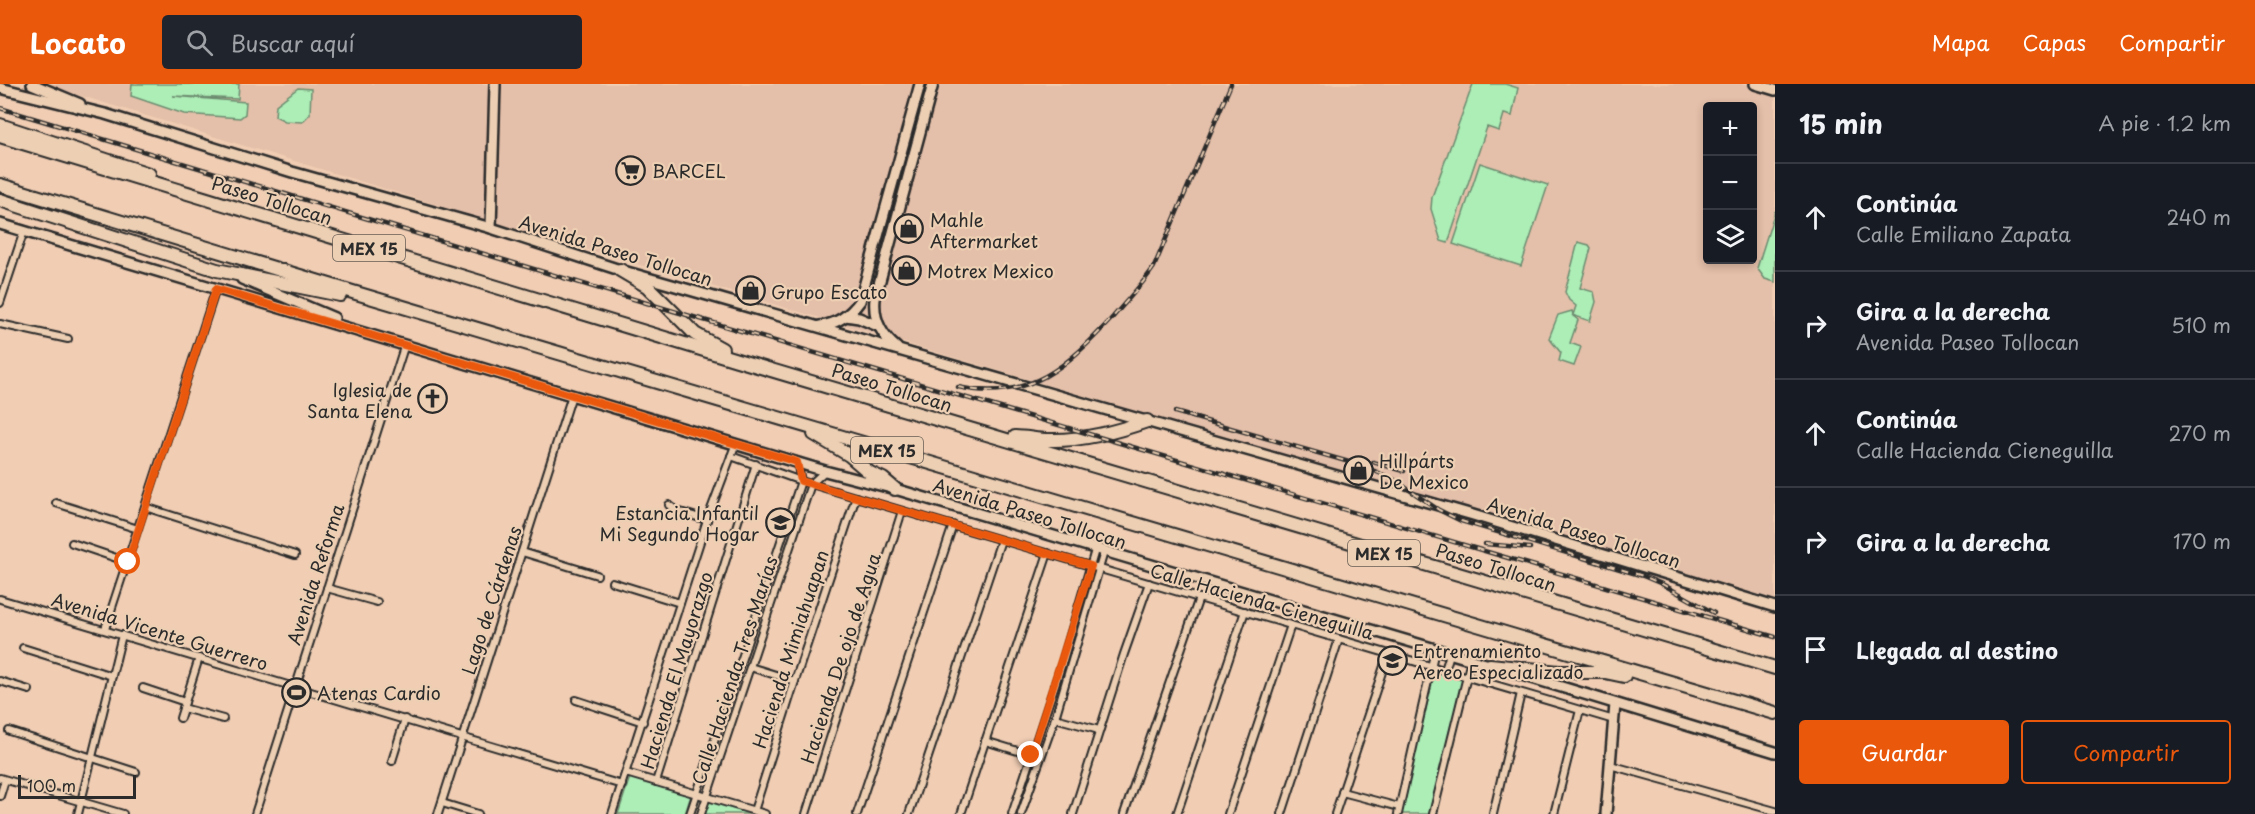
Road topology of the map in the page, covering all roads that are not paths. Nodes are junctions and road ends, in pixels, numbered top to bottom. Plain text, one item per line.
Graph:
1 (32, 84) edge
2 (495, 84) edge
3 (920, 84) edge
4 (933, 84) edge
5 (1755, 84) edge
6 (0, 88) edge
7 (1775, 90) edge
8 (105, 114) junction
9 (0, 125) edge
10 (0, 136) edge
11 (898, 166) junction
12 (909, 169) junction
13 (0, 186) edge
14 (176, 190) junction
15 (0, 200) edge
16 (0, 224) edge
17 (881, 226) junction
18 (490, 228) junction
19 (892, 230) junction
20 (24, 231) junction
21 (217, 270) junction
22 (620, 270) junction
23 (216, 289) junction
24 (356, 293) junction
25 (0, 303) edge
26 (846, 316) junction
27 (0, 324) edge
28 (810, 325) junction
29 (878, 326) junction
30 (353, 328) junction
31 (68, 339) dead end
32 (405, 344) junction
33 (902, 351) junction
34 (737, 360) junction
35 (572, 395) junction
36 (1147, 421) junction
37 (792, 422) junction
38 (994, 436) junction
39 (736, 443) junction
40 (731, 456) junction
41 (797, 462) junction
42 (756, 464) junction
43 (825, 471) junction
44 (801, 481) junction
45 (812, 484) junction
46 (895, 489) junction
47 (856, 497) junction
48 (56, 503) dead end
49 (669, 505) dead end
50 (145, 507) junction
51 (902, 510) junction
52 (707, 520) junction
53 (953, 525) junction
54 (138, 529) junction
55 (1001, 540) junction
56 (72, 543) dead end
57 (1100, 551) junction
58 (522, 552) junction
59 (1048, 553) junction
60 (295, 555) dead end
61 (128, 562) junction
62 (1091, 566) junction
63 (1100, 569) junction
64 (597, 575) dead end
65 (612, 582) dead end
66 (1149, 583) junction
67 (327, 588) junction
68 (763, 595) junction
69 (1199, 598) junction
70 (1, 599) edge
71 (773, 599) junction
72 (377, 602) dead end
73 (680, 603) junction
74 (0, 607) edge
75 (1775, 607) edge
76 (1245, 611) junction
77 (1291, 625) junction
78 (105, 629) junction
79 (122, 635) junction
80 (1339, 639) junction
81 (23, 648) dead end
82 (1435, 650) junction
83 (1388, 654) junction
84 (1450, 654) junction
85 (199, 658) junction
86 (1063, 660) junction
87 (1471, 660) junction
88 (1071, 663) junction
89 (1490, 665) junction
90 (1431, 666) junction
91 (750, 667) junction
92 (1775, 668) edge
93 (1445, 670) junction
94 (112, 676) junction
95 (1466, 676) junction
96 (1662, 680) junction
97 (0, 681) edge
98 (795, 681) junction
99 (295, 686) junction
100 (143, 688) dead end
101 (29, 690) dead end
102 (1521, 693) junction
103 (576, 700) dead end
104 (1616, 704) junction
105 (184, 705) junction
106 (1580, 710) junction
107 (724, 712) junction
108 (1775, 713) edge
109 (734, 715) junction
110 (180, 718) dead end
111 (1055, 718) junction
112 (223, 719) dead end
113 (405, 719) junction
114 (1614, 720) junction
115 (643, 722) junction
116 (1099, 730) junction
117 (9, 731) dead end
118 (462, 736) junction
119 (985, 741) junction
120 (1775, 752) edge
121 (1031, 755) junction
122 (92, 757) junction
123 (392, 760) dead end
124 (1610, 765) junction
125 (136, 772) dead end
126 (626, 773) junction
127 (2, 779) edge
128 (656, 782) junction
129 (622, 785) junction
130 (1342, 792) junction
131 (698, 793) junction
132 (1018, 793) junction
133 (1028, 795) junction
134 (0, 796) edge
135 (707, 796) junction
136 (81, 802) junction
137 (442, 803) junction
138 (1398, 810) edge
139 (754, 811) junction
140 (1775, 811) edge
141 (78, 814) edge
142 (123, 814) edge
143 (255, 814) edge
144 (438, 814) edge
145 (478, 814) edge
146 (612, 814) edge
147 (690, 814) edge
148 (701, 814) edge
149 (765, 814) edge
150 (806, 814) edge
151 (857, 814) edge
152 (909, 814) edge
153 (961, 814) edge
154 (1012, 814) edge
155 (1021, 814) edge
156 (1073, 814) edge
157 (1124, 814) edge
158 (1177, 814) edge
159 (1228, 814) edge
160 (1282, 814) edge
161 (1335, 814) edge
162 (1433, 814) edge
163 (1493, 814) edge
164 (1554, 814) edge
165 (1606, 814) edge

1 - 8 main road, Avenida Paseo Tollocan
2 - 18 main road
3 - 11 main road
4 - 12 main road
5 - 7 main road
6 - 8 main road, Avenida Paseo Tollocan
8 - 18 main road, Avenida Paseo Tollocan
9 - 14 highway
10 - 14 highway, Paseo Tollocan / MEX 15
11 - 12 street
11 - 17 main road
12 - 19 main road
13 - 24 highway, MEX 15
14 - 34 highway, Paseo Tollocan / MEX 15
15 - 21 highway
16 - 20 main road, Avenida Paseo Tollocan
17 - 19 street
17 - 26 main road
18 - 22 main road, Avenida Paseo Tollocan
19 - 29 main road
20 - 23 main road, Avenida Paseo Tollocan
20 - 25 street
21 - 24 highway
21 - 30 main road
22 - 28 main road, Avenida Paseo Tollocan
22 - 34 highway
23 - 30 main road, Avenida Paseo Tollocan
23 - 50 street
24 - 37 highway, MEX 15
26 - 28 main road
26 - 29 main road
27 - 31 street
28 - 33 main road, Avenida Paseo Tollocan
29 - 33 main road
30 - 32 main road, Avenida Paseo Tollocan
32 - 35 main road, Avenida Paseo Tollocan
32 - 67 street, Avenida Reforma
33 - 36 main road, Avenida Paseo Tollocan
34 - 38 highway, Paseo Tollocan / MEX 15
35 - 39 main road, Avenida Paseo Tollocan
35 - 58 street, Lago de Cárdenas
36 - 38 highway
36 - 75 main road, Avenida Paseo Tollocan
37 - 46 highway
37 - 96 highway, MEX 15
38 - 92 highway, Paseo Tollocan / MEX 15
39 - 40 street
39 - 41 main road, Avenida Paseo Tollocan
40 - 42 street, Calle Hacienda Cieneguilla
40 - 52 street
41 - 43 main road, Avenida Paseo Tollocan
41 - 44 street
42 - 44 street, Calle Hacienda Cieneguilla
42 - 128 street, Hacienda El Mayorazgo
43 - 45 street, Calle Hacienda Tres Marías
43 - 46 main road, Avenida Paseo Tollocan
44 - 45 street, Calle Hacienda Cieneguilla
44 - 68 street, Calle Hacienda Tres Marías
45 - 47 street, Calle Hacienda Cieneguilla
45 - 71 street, Calle Hacienda Tres Marías
46 - 57 main road, Avenida Paseo Tollocan
47 - 51 street, Calle Hacienda Cieneguilla
47 - 98 street, Hacienda Mimiahuapan
48 - 54 street
49 - 52 street
50 - 54 street
50 - 60 street
51 - 53 street, Calle Hacienda Cieneguilla
51 - 150 street, Hacienda De ojo de Agua
52 - 73 street
53 - 55 street, Calle Hacienda Cieneguilla
53 - 151 street
54 - 61 street
55 - 59 street, Calle Hacienda Cieneguilla
55 - 152 street
56 - 61 street
57 - 62 street
57 - 63 street
57 - 82 main road, Avenida Paseo Tollocan
58 - 64 street
58 - 118 street, Lago de Cárdenas
59 - 62 street, Calle Hacienda Cieneguilla
59 - 119 street
61 - 78 street
62 - 63 street, Calle Hacienda Cieneguilla
62 - 86 street
63 - 66 street, Calle Hacienda Cieneguilla
63 - 88 street
65 - 73 street
66 - 69 street, Calle Hacienda Cieneguilla
66 - 116 street
67 - 72 street
67 - 99 street, Avenida Reforma
68 - 71 street
68 - 107 street, Calle Hacienda Tres Marías
69 - 76 street, Calle Hacienda Cieneguilla
69 - 157 street
70 - 74 street
70 - 78 street, Avenida Vicente Guerrero
71 - 91 street, Calle Hacienda Tres Marías
73 - 115 street
76 - 77 street, Calle Hacienda Cieneguilla
76 - 158 street
77 - 80 street, Calle Hacienda Cieneguilla
77 - 159 street
78 - 79 street, Avenida Vicente Guerrero
79 - 85 street, Avenida Vicente Guerrero
79 - 94 street
80 - 83 street, Calle Hacienda Cieneguilla
80 - 160 street
81 - 94 street
82 - 84 main road, Avenida Paseo Tollocan
82 - 90 street
83 - 90 street, Calle Hacienda Cieneguilla
83 - 130 street
84 - 87 main road, Avenida Paseo Tollocan
84 - 93 street
85 - 99 street, Avenida Vicente Guerrero
85 - 105 street
86 - 88 street
86 - 121 street
87 - 89 main road, Avenida Paseo Tollocan
87 - 95 street
88 - 111 street
89 - 96 highway
89 - 104 main road, Avenida Paseo Tollocan
90 - 93 street, Calle Hacienda Cieneguilla
90 - 138 street
91 - 98 street
91 - 109 street, Calle Hacienda Tres Marías
93 - 95 street, Calle Hacienda Cieneguilla
94 - 122 street
95 - 102 street, Calle Hacienda Cieneguilla
95 - 162 street
96 - 108 highway, MEX 15
97 - 101 street
98 - 139 street, Hacienda Mimiahuapan
99 - 113 street, Avenida Vicente Guerrero
99 - 143 street, Avenida Reforma
100 - 105 street
102 - 106 street, Calle Hacienda Cieneguilla
102 - 163 street
103 - 115 street
104 - 114 main road
104 - 120 main road, Avenida Paseo Tollocan
105 - 110 street
105 - 112 street
106 - 114 street, Calle Hacienda Cieneguilla
106 - 164 street
107 - 109 street
107 - 131 street, Calle Hacienda Tres Marías
109 - 135 street, Calle Hacienda Tres Marías
111 - 116 street
111 - 133 street
113 - 118 street, Avenida Vicente Guerrero
113 - 123 street
114 - 124 main road
115 - 126 street
116 - 156 street
117 - 122 street
118 - 129 street, Avenida Vicente Guerrero
118 - 137 street, Lago de Cárdenas
119 - 121 street
119 - 153 street
121 - 132 street
122 - 125 street
122 - 136 street
124 - 140 street
124 - 165 main road
126 - 128 street
126 - 129 street
127 - 134 street
127 - 136 street
128 - 131 street
129 - 146 street
130 - 138 street
130 - 161 street
131 - 135 street
131 - 147 street, Calle Hacienda Tres Marías
132 - 133 street
132 - 154 street
133 - 155 street
135 - 139 street
135 - 148 street, Calle Hacienda Tres Marías
136 - 141 street
136 - 142 street
137 - 144 street, Lago de Cárdenas
137 - 145 street
139 - 149 street

